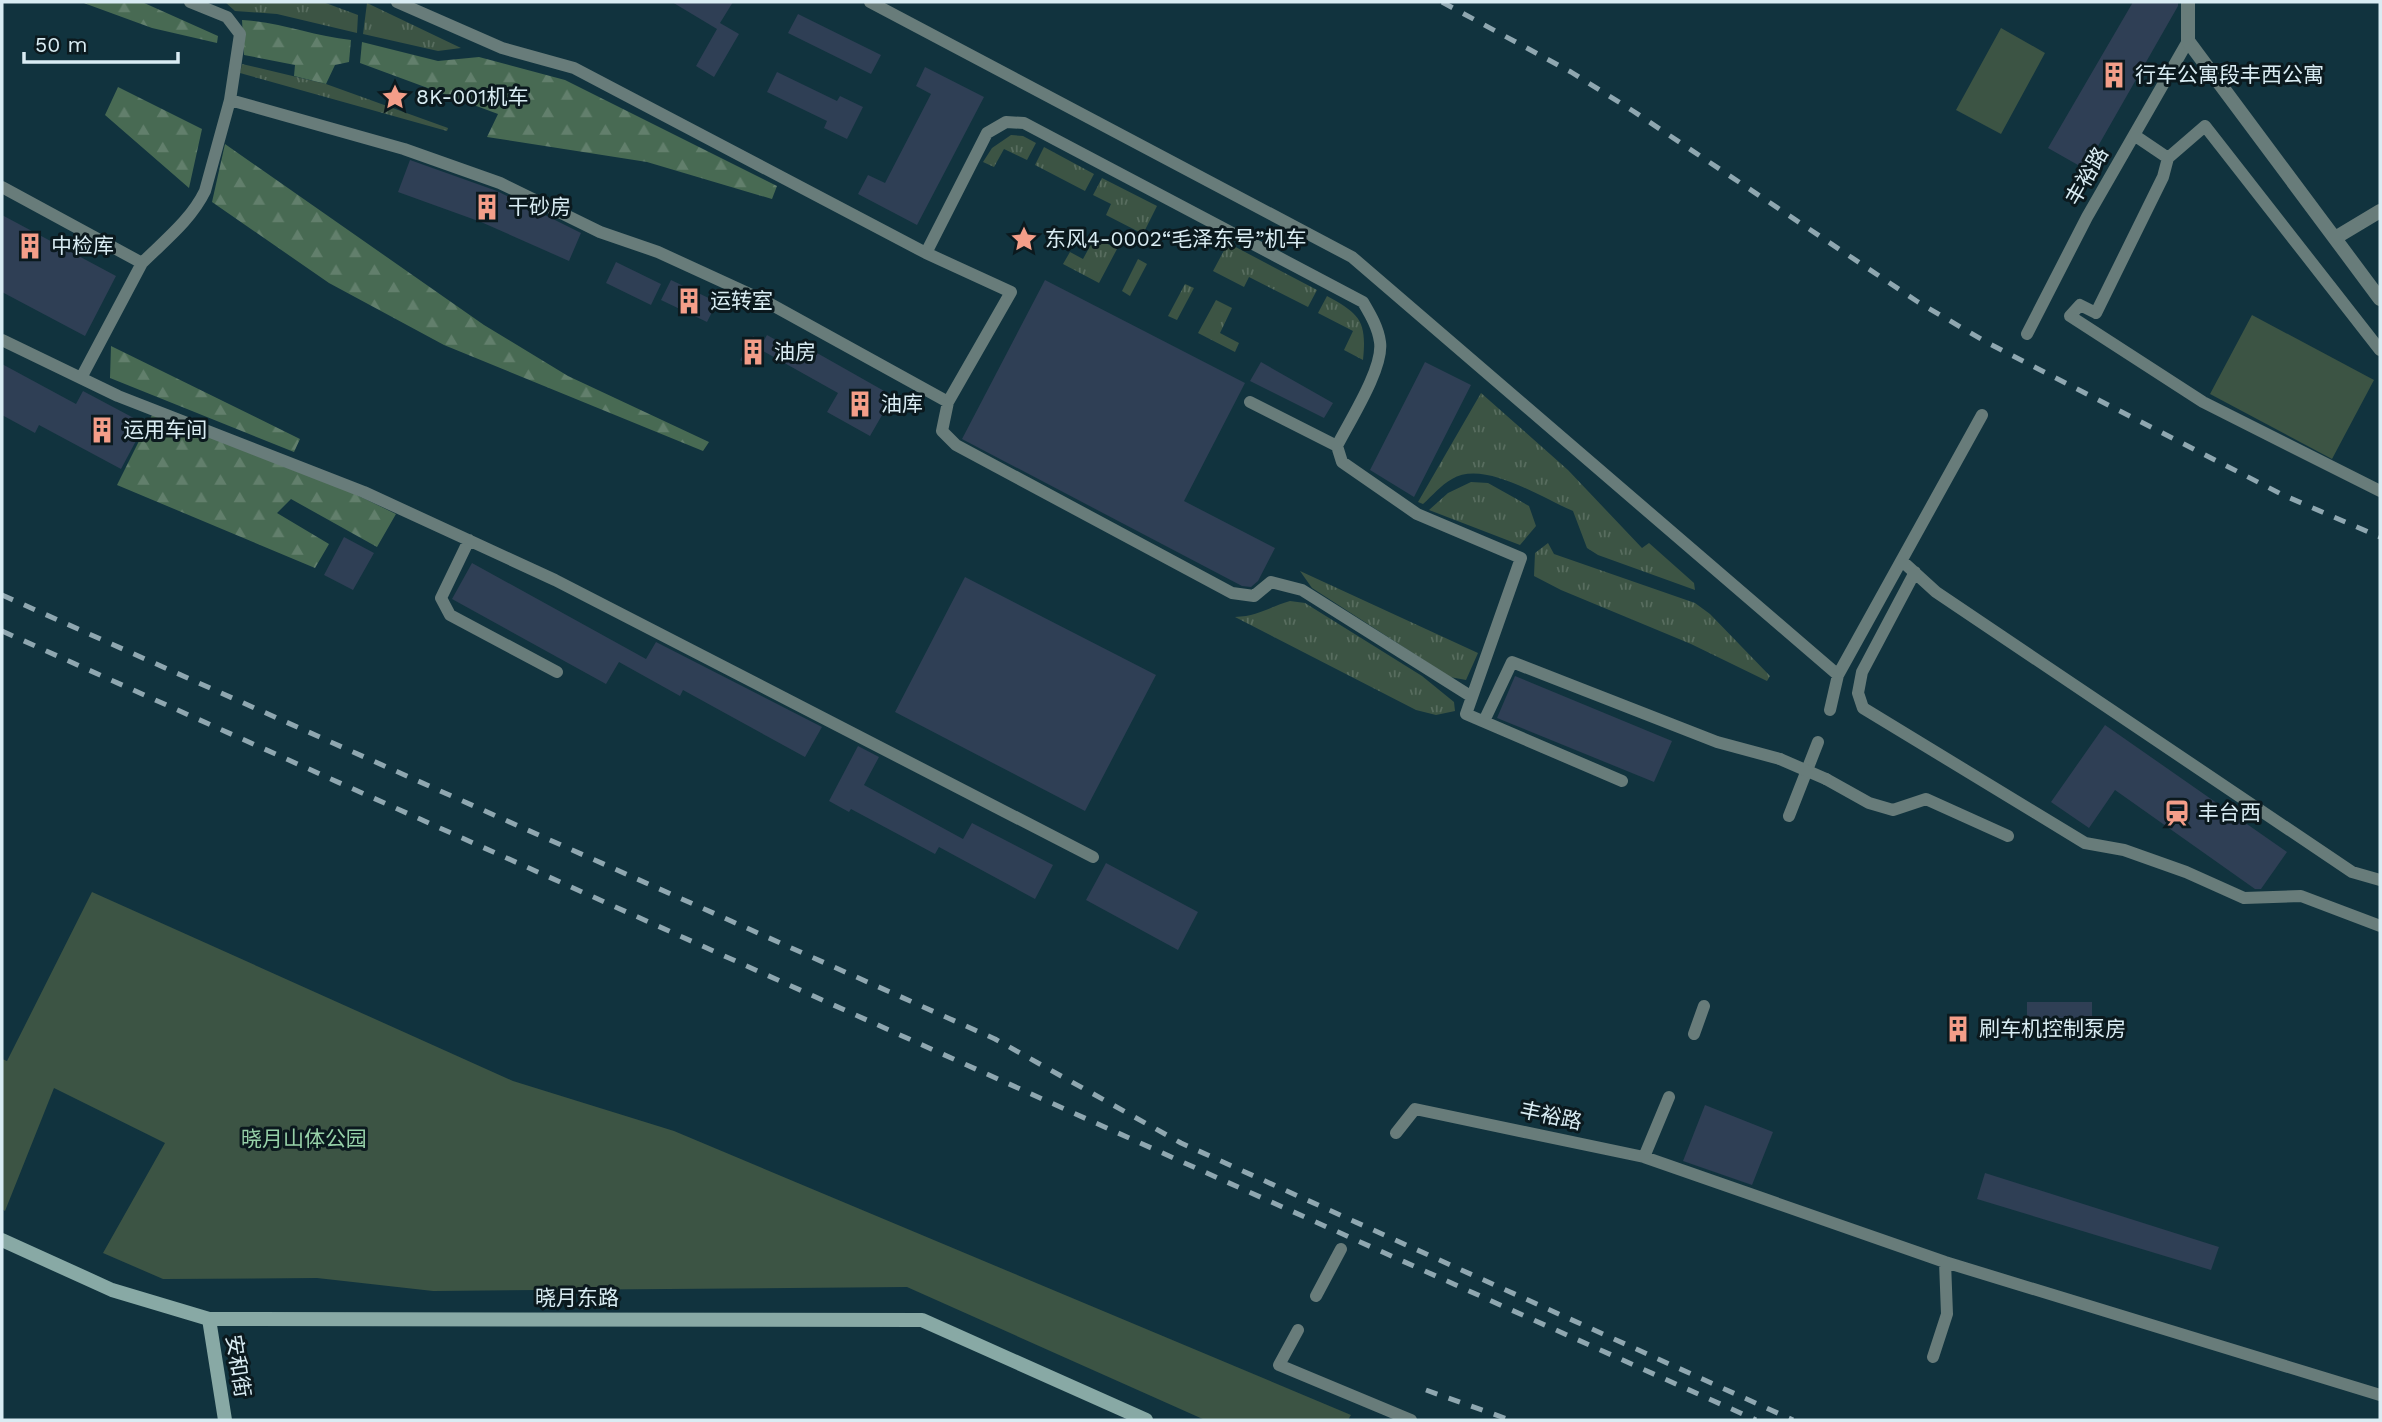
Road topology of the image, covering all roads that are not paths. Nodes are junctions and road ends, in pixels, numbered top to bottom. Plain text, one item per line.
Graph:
1 (190, 2) edge
2 (397, 2) edge
3 (870, 2) edge
4 (2188, 2) edge
5 (2188, 41) junction
6 (230, 100) junction
7 (2134, 135) junction
8 (2168, 158) junction
9 (2, 187) edge
10 (2380, 211) edge
11 (2335, 238) junction
12 (926, 253) junction
13 (142, 263) junction
14 (2380, 299) edge
15 (2027, 334) dead end
16 (2, 340) edge
17 (2380, 350) edge
18 (81, 378) junction
19 (948, 402) junction
20 (1250, 402) dead end
21 (1982, 415) dead end
22 (1337, 446) junction
23 (2380, 491) edge
24 (469, 540) junction
25 (1902, 561) junction
26 (1915, 572) junction
27 (557, 672) dead end
28 (1838, 675) junction
29 (1472, 697) junction
30 (1830, 710) dead end
31 (1484, 722) junction
32 (1818, 742) dead end
33 (1622, 780) dead end
34 (1789, 816) dead end
35 (2008, 836) dead end
36 (1093, 857) dead end
37 (2380, 880) edge
38 (2380, 926) edge
39 (1704, 1006) dead end
40 (1695, 1034) dead end
41 (1669, 1097) dead end
42 (1396, 1133) dead end
43 (1644, 1157) junction
44 (2, 1240) edge
45 (1341, 1249) dead end
46 (1945, 1262) junction
47 (1316, 1296) dead end
48 (209, 1319) junction
49 (1298, 1330) dead end
50 (1933, 1357) dead end
51 (2380, 1395) edge
52 (225, 1420) edge
53 (1146, 1420) edge
54 (1411, 1420) edge

1 - 6 lane
2 - 12 lane
3 - 28 lane
4 - 5 street, 丰裕路
5 - 7 lane, 丰裕路
5 - 11 street
6 - 13 lane
6 - 19 lane
7 - 8 lane
7 - 15 lane, 丰裕路
8 - 17 lane
8 - 23 lane
9 - 13 lane
10 - 11 street
11 - 14 street
12 - 19 lane
12 - 22 lane
13 - 18 lane
16 - 18 lane
18 - 24 lane
19 - 29 lane
20 - 22 lane
21 - 25 lane
22 - 29 lane
24 - 27 lane
24 - 36 lane
25 - 26 lane
25 - 28 lane
26 - 37 lane
26 - 38 lane
28 - 30 lane
29 - 31 lane
31 - 33 lane
31 - 35 lane, bridge
32 - 34 lane
39 - 40 lane
41 - 43 lane
42 - 43 lane, 丰裕路
43 - 46 lane
44 - 48 street, 晓月东路
45 - 47 lane
46 - 50 lane
46 - 51 lane
48 - 52 street, 安和街
48 - 53 street, 晓月东路
49 - 54 lane

